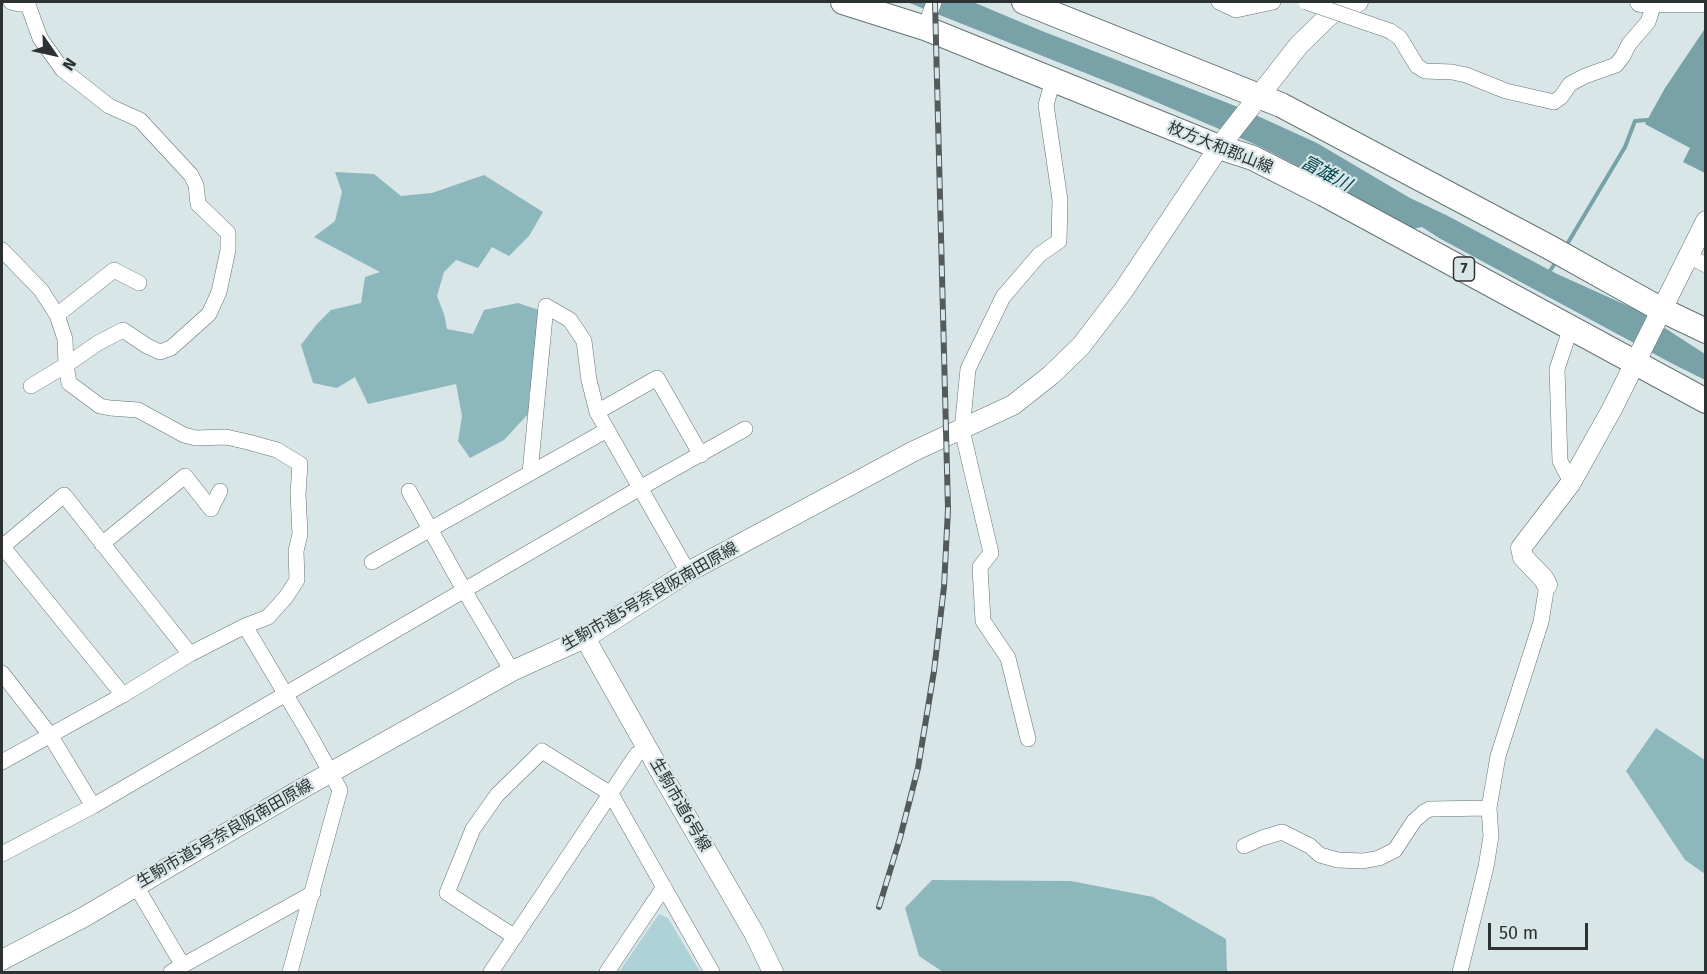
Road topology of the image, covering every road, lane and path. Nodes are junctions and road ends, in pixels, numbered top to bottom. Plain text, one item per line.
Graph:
1 (11, 2) edge
2 (843, 2) edge
3 (934, 2) edge
4 (1024, 2) edge
5 (1219, 2) edge
6 (1273, 2) edge
7 (1306, 2) edge
8 (1358, 2) edge
9 (1647, 2) edge
10 (1706, 2) edge
11 (27, 3) edge
12 (925, 28) junction
13 (1053, 80) junction
14 (1258, 96) junction
15 (1219, 147) junction
16 (1706, 221) edge
17 (2, 249) edge
18 (1697, 260) edge
19 (9, 267) edge
20 (139, 283) dead end
21 (1662, 310) junction
22 (57, 315) junction
23 (1571, 327) junction
24 (1706, 332) edge
25 (1635, 363) junction
26 (66, 364) junction
27 (31, 386) dead end
28 (1706, 401) edge
29 (597, 412) junction
30 (745, 429) dead end
31 (607, 430) junction
32 (962, 430) junction
33 (701, 455) junction
34 (530, 473) junction
35 (1571, 482) junction
36 (640, 488) junction
37 (220, 491) dead end
38 (409, 491) dead end
39 (430, 530) junction
40 (102, 544) junction
41 (2, 546) edge
42 (372, 562) dead end
43 (688, 572) junction
44 (1547, 585) joint
45 (464, 590) junction
46 (244, 626) junction
47 (585, 638) junction
48 (190, 654) junction
49 (512, 671) junction
50 (2, 673) edge
51 (285, 694) junction
52 (123, 695) junction
53 (50, 735) junction
54 (1028, 739) dead end
55 (648, 750) junction
56 (2, 762) edge
57 (330, 772) junction
58 (611, 794) junction
59 (93, 806) junction
60 (1489, 808) junction
61 (1244, 846) dead end
62 (2, 854) edge
63 (136, 886) junction
64 (664, 887) junction
65 (313, 893) junction
66 (515, 937) junction
67 (2, 960) edge
68 (177, 969) edge
69 (290, 972) edge
70 (491, 972) edge
71 (607, 972) edge
72 (712, 972) edge
73 (773, 972) edge
74 (1460, 972) edge

1 - 11 street
2 - 12 main road, 枚方大和郡山線 / 7
3 - 12 street
4 - 14 main road
5 - 6 street
7 - 9 street, bridge
8 - 14 street
9 - 10 street
11 - 26 street
12 - 13 main road, 枚方大和郡山線 / 7
13 - 15 main road, 枚方大和郡山線 / 7
13 - 32 street
14 - 15 street, 生駒市道5号奈良阪南田原線
14 - 21 main road
15 - 23 main road, 枚方大和郡山線 / 7
15 - 32 street, 生駒市道5号奈良阪南田原線
16 - 18 street
17 - 19 street
18 - 21 street
19 - 22 street
20 - 22 street
21 - 24 main road
21 - 25 street
22 - 26 street
23 - 25 main road, 枚方大和郡山線 / 7
23 - 35 street
25 - 28 main road, 枚方大和郡山線 / 7
25 - 35 street
26 - 27 street
26 - 46 street
29 - 31 street
29 - 33 street
29 - 34 street
30 - 33 street
31 - 34 street
31 - 36 street
32 - 43 street, 生駒市道5号奈良阪南田原線
32 - 54 street
33 - 36 street
34 - 39 street
35 - 44 street
36 - 43 street
36 - 45 street
37 - 40 street
38 - 39 street
39 - 42 street
39 - 45 street
40 - 41 street
40 - 48 street
41 - 52 street
43 - 47 street, 生駒市道5号奈良阪南田原線
44 - 60 street
45 - 49 street
45 - 51 street
46 - 48 street
46 - 51 street
47 - 49 street, 生駒市道5号奈良阪南田原線
47 - 55 street, 生駒市道6号線
48 - 52 street
49 - 57 street, 生駒市道5号奈良阪南田原線
50 - 53 street
51 - 57 street
51 - 59 street
52 - 53 street
53 - 56 street
53 - 59 street
55 - 58 street
55 - 73 street, 生駒市道6号線
57 - 63 street, 生駒市道5号奈良阪南田原線
57 - 65 street
58 - 64 street
58 - 66 street
58 - 66 street
59 - 62 street
60 - 61 street
60 - 74 street
63 - 67 street, 生駒市道5号奈良阪南田原線
63 - 68 street
64 - 71 street
64 - 72 street
65 - 68 street
65 - 69 street
66 - 70 street

